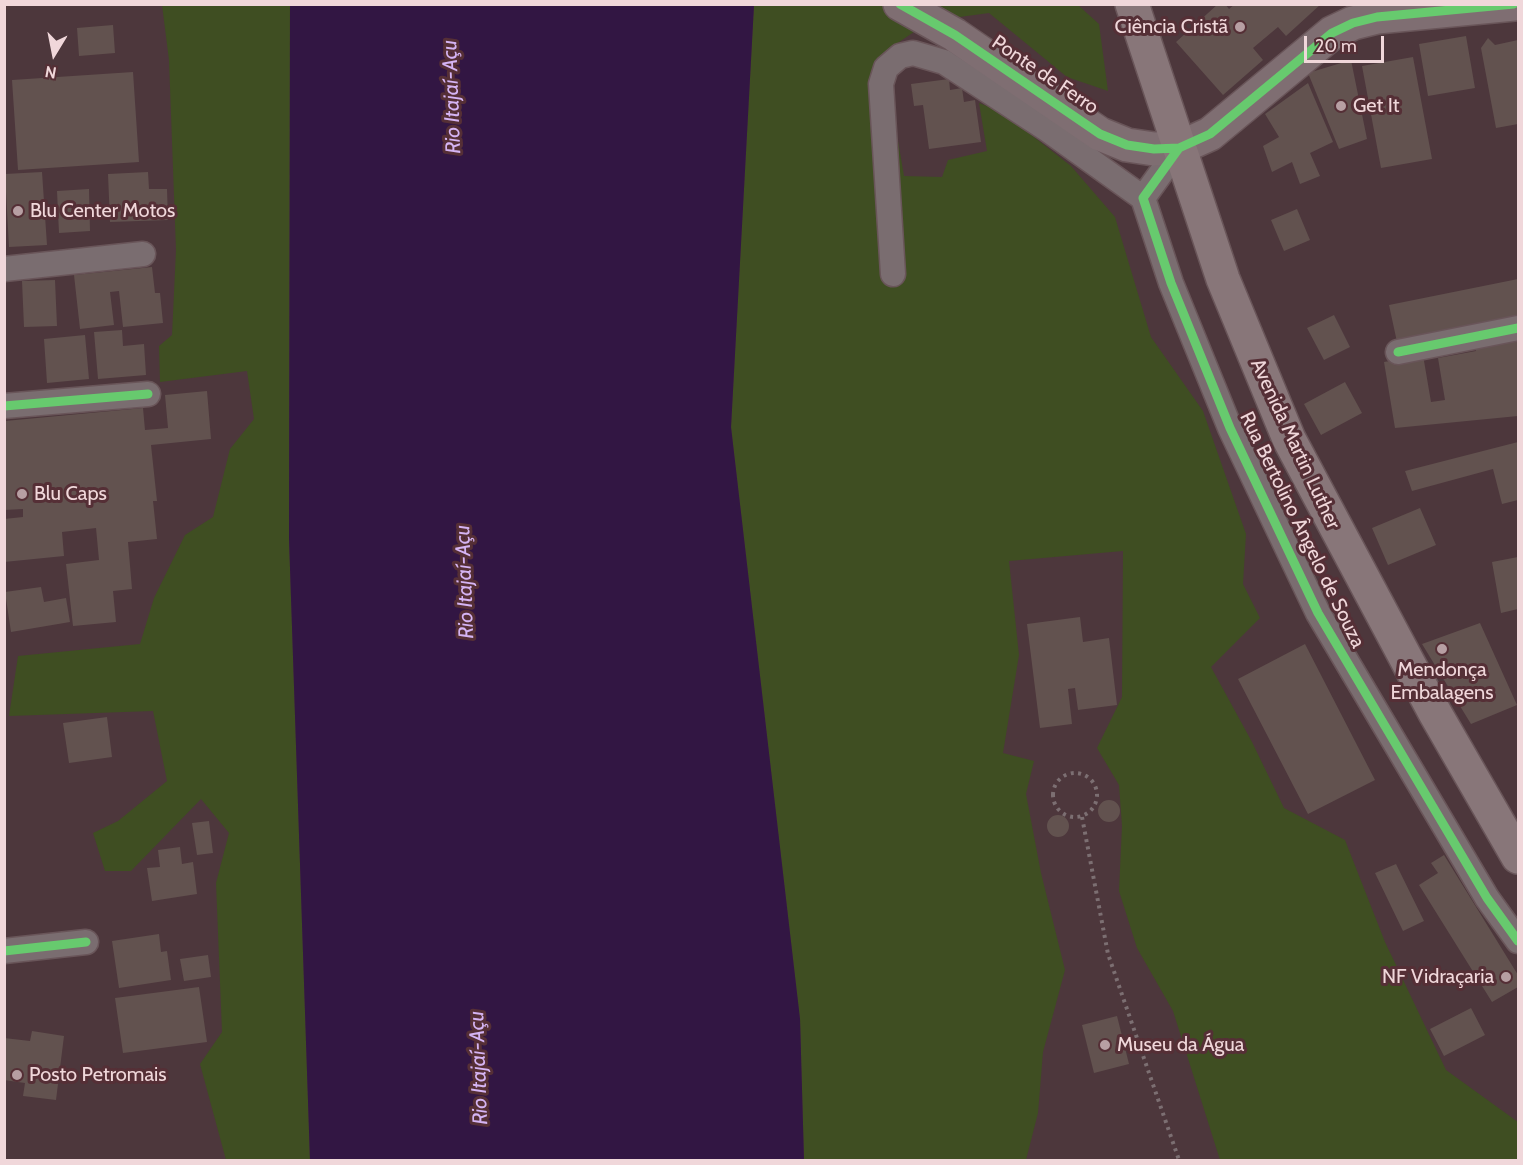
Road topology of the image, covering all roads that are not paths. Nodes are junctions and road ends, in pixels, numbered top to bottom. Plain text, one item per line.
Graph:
1 (900, 4) edge
2 (1131, 4) edge
3 (1514, 4) edge
4 (1179, 148) junction
5 (1143, 198) junction
6 (143, 254) dead end
7 (4, 269) edge
8 (893, 274) dead end
9 (1518, 328) edge
10 (1398, 352) dead end
11 (148, 394) dead end
12 (4, 406) edge
13 (1518, 857) edge
14 (1518, 941) edge
15 (86, 942) dead end
16 (4, 951) edge

1 - 4 street, Ponte de Ferro
2 - 4 main road, Avenida Martin Luther
3 - 4 street
4 - 5 street
4 - 13 main road, Avenida Martin Luther
5 - 8 street
5 - 14 street, Rua Bertolino Ângelo de Souza
6 - 7 street
9 - 10 street
11 - 12 street
15 - 16 street

